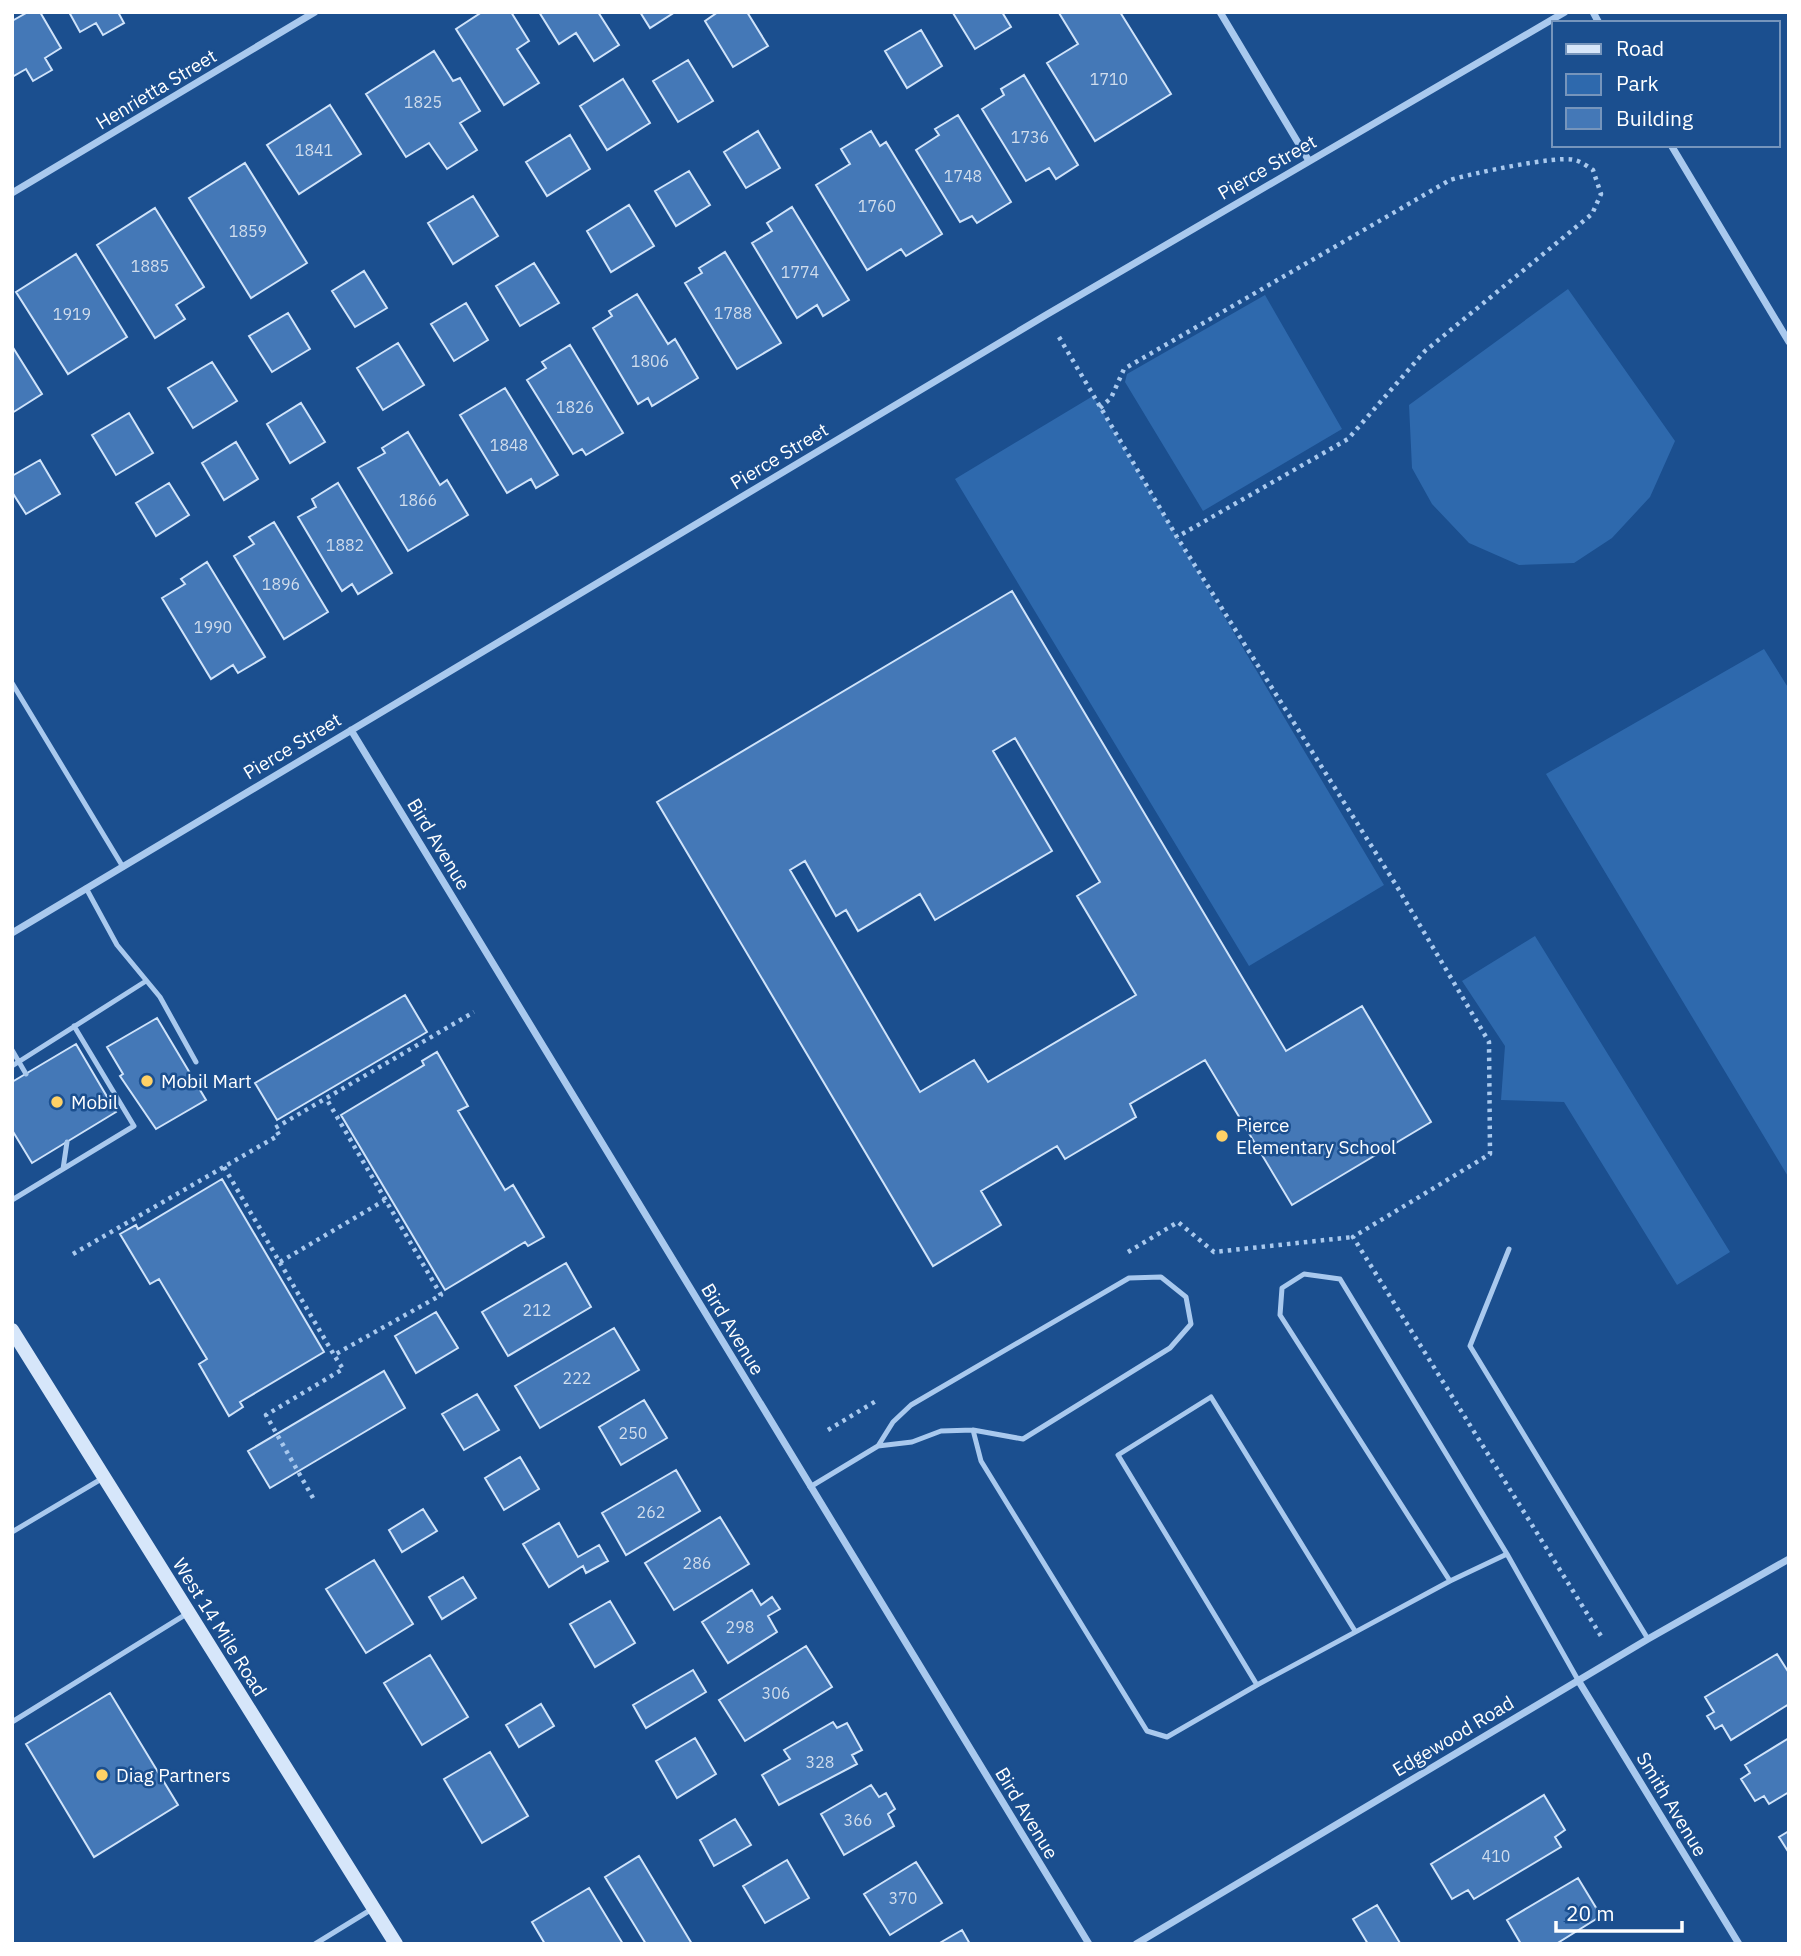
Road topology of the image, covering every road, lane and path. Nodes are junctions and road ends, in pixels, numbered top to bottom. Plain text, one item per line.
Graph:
1 (315, 12) edge
2 (1220, 12) edge
3 (1564, 12) edge
4 (1672, 147) edge
5 (1308, 161) junction
6 (12, 193) edge
7 (1046, 316) junction
8 (1789, 342) edge
9 (1100, 408) junction
10 (1177, 537) junction
11 (12, 683) edge
12 (351, 730) junction
13 (123, 867) junction
14 (86, 888) junction
15 (12, 933) edge
16 (146, 981) junction
17 (474, 1012) dead end
18 (74, 1026) junction
19 (12, 1050) edge
20 (19, 1061) junction
21 (196, 1062) dead end
22 (12, 1066) edge
23 (26, 1074) dead end
24 (326, 1098) junction
25 (67, 1142) dead end
26 (224, 1167) junction
27 (63, 1169) junction
28 (12, 1200) edge
29 (385, 1200) junction
30 (1509, 1249) dead end
31 (73, 1254) dead end
32 (280, 1262) junction
33 (12, 1330) edge
34 (334, 1355) junction
35 (973, 1430) junction
36 (878, 1446) junction
37 (103, 1478) junction
38 (810, 1487) junction
39 (313, 1498) dead end
40 (12, 1532) edge
41 (1507, 1553) junction
42 (1789, 1559) edge
43 (1450, 1581) junction
44 (189, 1612) junction
45 (1355, 1631) junction
46 (1601, 1636) dead end
47 (1648, 1639) junction
48 (1578, 1680) junction
49 (1257, 1685) junction
50 (12, 1722) edge
51 (373, 1908) junction
52 (315, 1944) edge
53 (396, 1944) edge
54 (1089, 1944) edge
55 (1136, 1944) edge
56 (1739, 1944) edge

1 - 6 street, Henrietta Street
2 - 5 street
3 - 5 street, Pierce Street
4 - 8 street
5 - 7 street, Pierce Street
7 - 9 path
7 - 12 street, Pierce Street
9 - 10 path
9 - 10 path
10 - 46 path
11 - 13 lane
12 - 13 street, Pierce Street
12 - 38 street, Bird Avenue
13 - 14 street, Pierce Street
14 - 15 street, Pierce Street
14 - 16 lane
16 - 18 lane
16 - 21 lane
17 - 24 path
18 - 20 lane
18 - 27 lane
19 - 20 lane
20 - 22 lane
20 - 23 lane
24 - 26 path
24 - 29 path
25 - 27 lane
26 - 31 path
26 - 32 path
27 - 28 lane
29 - 32 path
29 - 34 path
30 - 47 lane
32 - 34 path
33 - 37 main road, West 14 Mile Road
34 - 39 path
35 - 36 lane
35 - 36 lane
35 - 49 lane
36 - 38 lane
37 - 40 lane
37 - 44 main road, West 14 Mile Road
38 - 54 street, Bird Avenue
41 - 43 lane
41 - 43 lane
41 - 48 lane
42 - 47 street, Edgewood Road
43 - 45 lane
44 - 50 lane
44 - 51 main road, West 14 Mile Road
45 - 49 lane
45 - 49 lane
47 - 48 street, Edgewood Road
48 - 55 street, Edgewood Road
48 - 56 street, Smith Avenue
51 - 52 lane
51 - 53 main road, West 14 Mile Road

